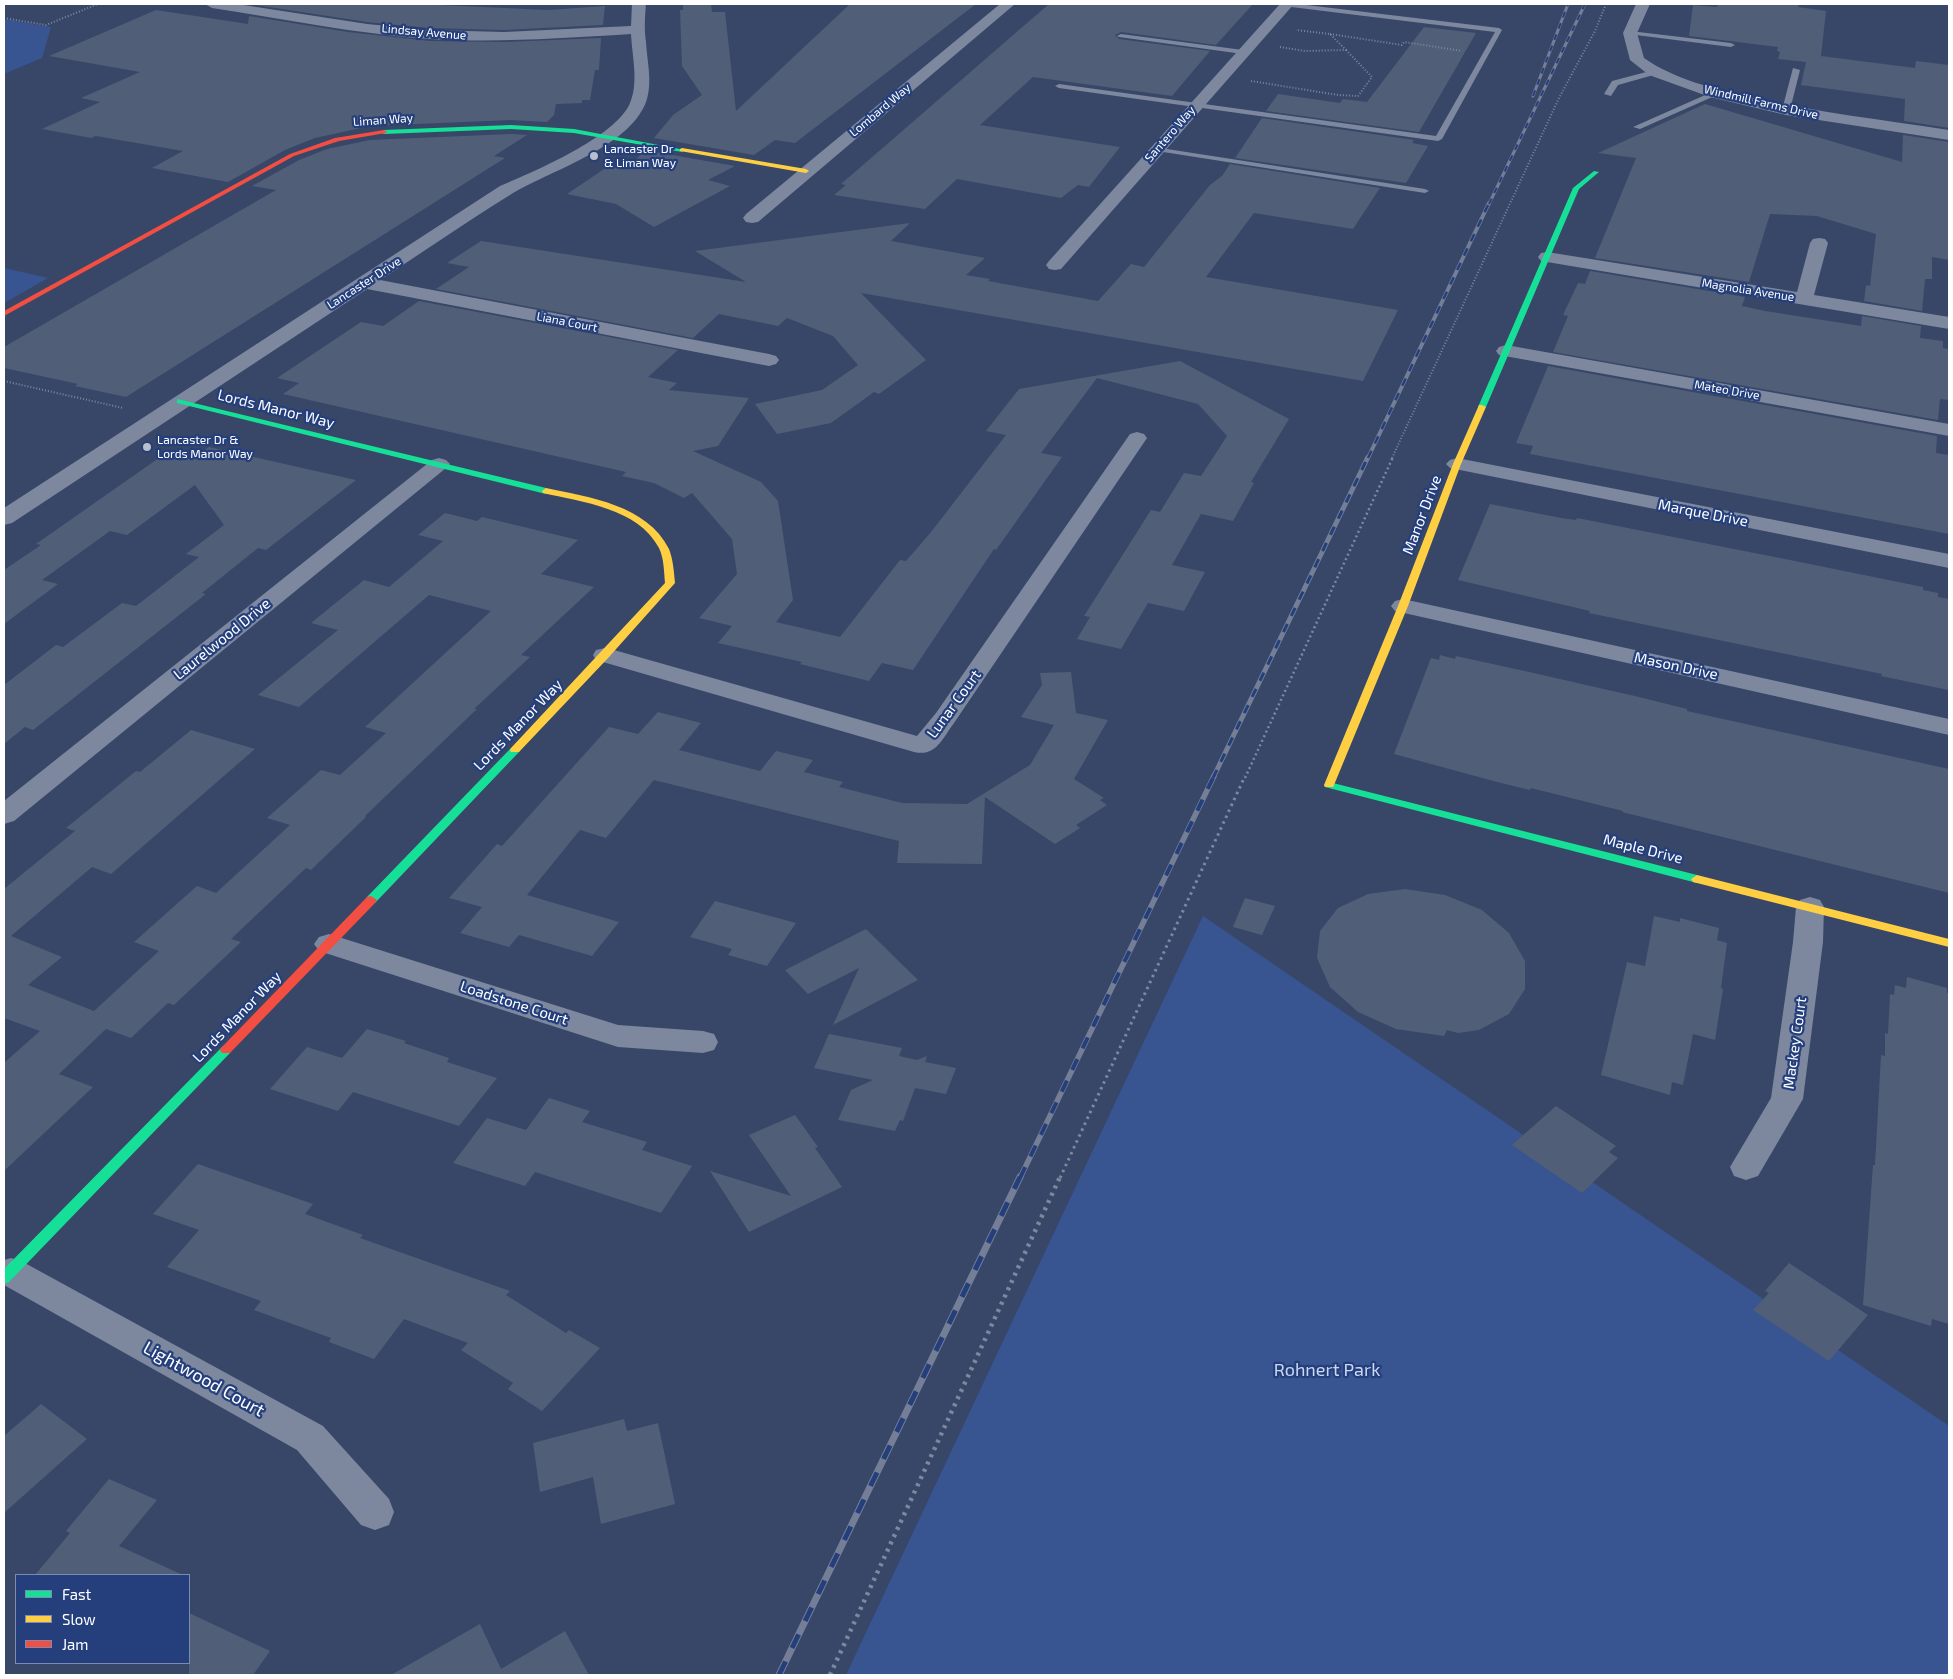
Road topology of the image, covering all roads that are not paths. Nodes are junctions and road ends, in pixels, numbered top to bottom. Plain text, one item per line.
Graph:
1 (212, 4) edge
2 (639, 4) edge
3 (1008, 4) edge
4 (1283, 4) edge
5 (1287, 4) edge
6 (1643, 4) edge
7 (638, 30) junction
8 (1630, 33) junction
9 (1121, 36) dead end
10 (1731, 44) dead end
11 (1242, 52) junction
12 (1796, 70) dead end
13 (1654, 72) junction
14 (1059, 86) dead end
15 (1608, 94) dead end
16 (1715, 94) junction
17 (1195, 106) junction
18 (1786, 110) junction
19 (1637, 127) dead end
20 (1949, 135) edge
21 (605, 136) junction
22 (1157, 149) junction
23 (806, 171) junction
24 (1596, 172) dead end
25 (1425, 191) dead end
26 (752, 218) dead end
27 (1819, 243) dead end
28 (1547, 257) junction
29 (1054, 265) dead end
30 (365, 282) junction
31 (1804, 299) junction
32 (4, 314) edge
33 (1949, 323) edge
34 (1506, 351) junction
35 (769, 360) dead end
36 (180, 402) junction
37 (1949, 430) edge
38 (1137, 438) dead end
39 (439, 464) junction
40 (1457, 464) junction
41 (4, 518) edge
42 (1949, 561) edge
43 (1403, 606) junction
44 (605, 655) junction
45 (1949, 727) edge
46 (1329, 785) joint
47 (4, 815) edge
48 (1810, 907) junction
49 (1949, 942) edge
50 (329, 944) junction
51 (704, 1042) dead end
52 (1746, 1167) dead end
53 (7, 1275) edge
54 (375, 1512) dead end

1 - 7 street, Lindsay Avenue
2 - 7 street, Lancaster Drive
3 - 23 street, Lombard Way
4 - 5 lane
5 - 11 street, Santero Way
5 - 17 lane
6 - 8 street
7 - 21 street, Lancaster Drive
8 - 10 lane
8 - 13 street, Windmill Farms Drive
9 - 11 lane
11 - 17 street, Santero Way
12 - 18 lane
13 - 15 lane
13 - 16 street, Windmill Farms Drive
14 - 17 lane
16 - 18 street, Windmill Farms Drive
16 - 19 lane
17 - 22 street, Santero Way
18 - 20 street, Windmill Farms Drive
21 - 23 street, Liman Way
21 - 30 street, Lancaster Drive
21 - 32 street, Liman Way
22 - 25 lane
22 - 29 street, Santero Way
23 - 26 street, Lombard Way
24 - 28 street, Manor Drive
27 - 31 street
28 - 31 street, Magnolia Avenue
28 - 34 street, Manor Drive
30 - 35 street, Liana Court
30 - 36 street, Lancaster Drive
31 - 33 street, Magnolia Avenue
34 - 37 street, Mateo Drive
34 - 40 street, Manor Drive
36 - 39 street, Lords Manor Way
36 - 41 street, Lancaster Drive
38 - 44 street, Lunar Court
39 - 44 street, Lords Manor Way
39 - 47 street, Laurelwood Drive
40 - 42 street, Marque Drive
40 - 43 street, Manor Drive
43 - 45 street, Mason Drive
43 - 46 street, Manor Drive
44 - 50 street, Lords Manor Way
46 - 48 street, Maple Drive
48 - 49 street, Maple Drive
48 - 52 street, Mackey Court
50 - 51 street, Loadstone Court
50 - 53 street, Lords Manor Way
53 - 54 street, Lightwood Court

